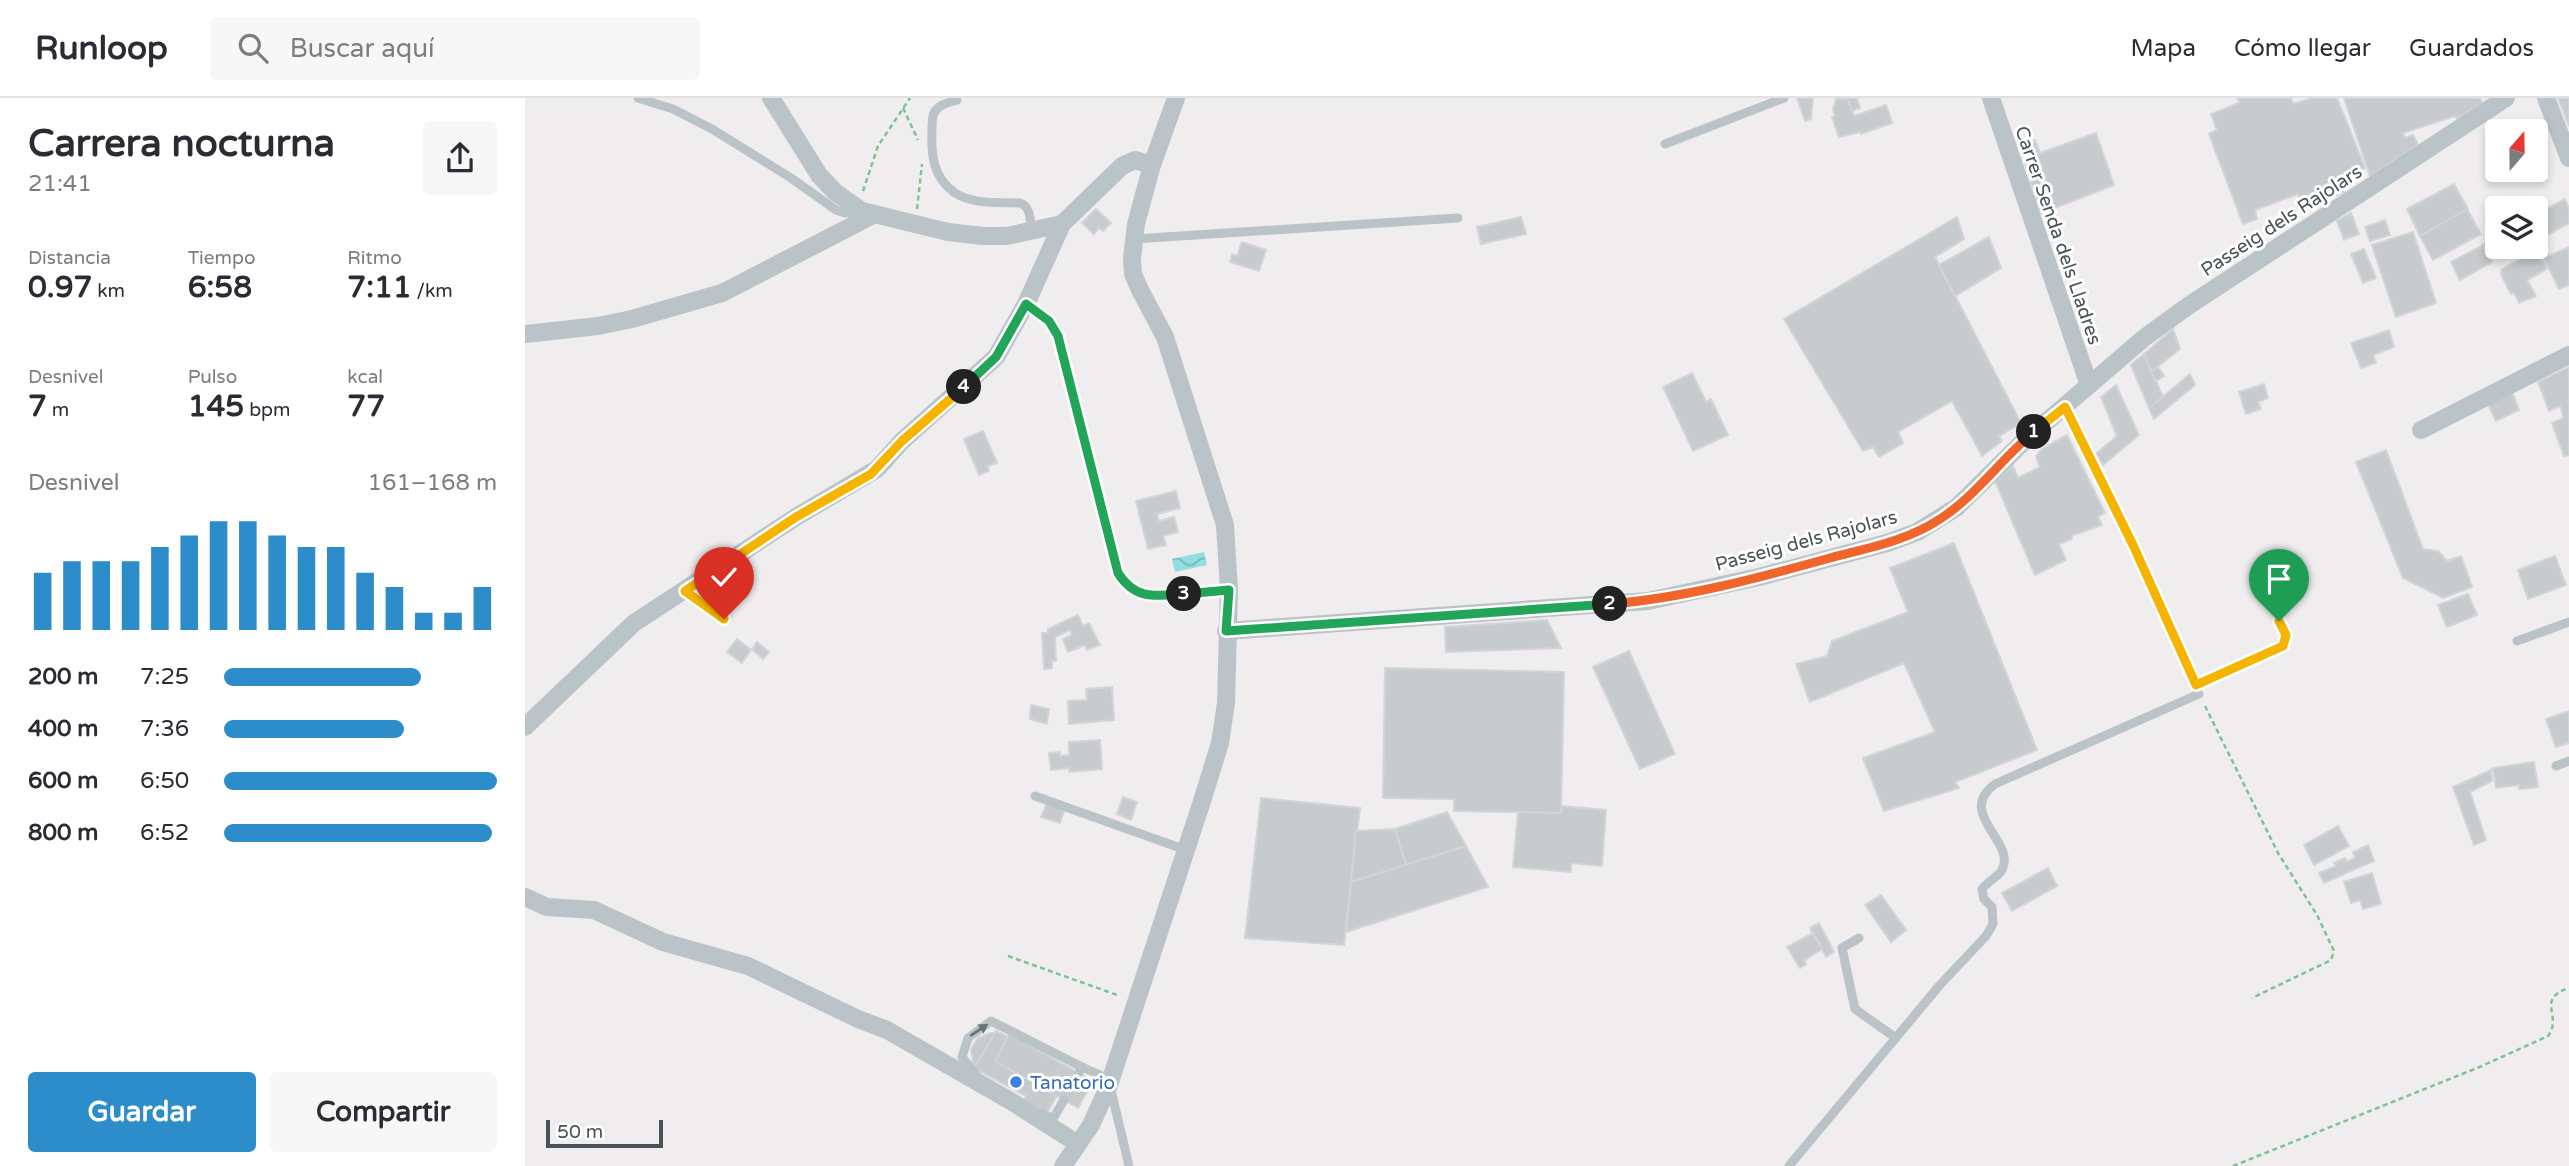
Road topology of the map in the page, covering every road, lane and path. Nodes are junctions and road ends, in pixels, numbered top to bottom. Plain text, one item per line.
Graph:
1 (638, 98) edge
2 (771, 98) edge
3 (910, 98) edge
4 (1784, 98) edge
5 (1991, 98) edge
6 (2506, 98) edge
7 (2546, 98) edge
8 (957, 100) dead end
9 (1174, 103) edge
10 (903, 108) junction
11 (1665, 144) dead end
12 (920, 146) dead end
13 (2569, 158) edge
14 (922, 159) dead end
15 (1152, 165) junction
16 (864, 211) junction
17 (1458, 218) dead end
18 (1062, 223) junction
19 (918, 224) junction
20 (1031, 231) junction
21 (1134, 239) junction
22 (1026, 304) junction
23 (525, 334) edge
24 (2569, 355) edge
25 (2089, 385) junction
26 (2065, 407) junction
27 (2421, 430) dead end
28 (1229, 590) junction
29 (685, 591) junction
30 (2288, 607) dead end
31 (724, 619) dead end
32 (2569, 622) edge
33 (1226, 631) junction
34 (2518, 642) dead end
35 (2197, 690) junction
36 (525, 727) edge
37 (2569, 761) edge
38 (2556, 766) dead end
39 (1035, 796) dead end
40 (1186, 850) junction
41 (525, 897) edge
42 (1859, 938) dead end
43 (1008, 956) dead end
44 (2569, 988) edge
45 (2252, 999) dead end
46 (1137, 1002) junction
47 (1896, 1038) junction
48 (1110, 1082) junction
49 (1064, 1100) dead end
50 (1077, 1144) junction
51 (1063, 1166) edge
52 (1129, 1166) edge
53 (1789, 1166) edge
54 (2233, 1166) edge

1 - 16 lane
2 - 16 street
3 - 10 path
4 - 11 lane
5 - 25 street, Carrer Senda dels Lladres
6 - 25 street, Passeig dels Rajolars
7 - 13 street
8 - 20 lane
9 - 15 street
10 - 12 path
10 - 16 path
14 - 19 path
15 - 18 street
15 - 21 street
16 - 19 street
16 - 23 street
17 - 21 lane
18 - 20 street
18 - 22 street
19 - 20 street
21 - 28 street
22 - 28 lane
22 - 29 street
24 - 27 street
25 - 26 street, Passeig dels Rajolars
26 - 33 street, Passeig dels Rajolars
26 - 35 lane
28 - 33 street
29 - 31 lane
29 - 36 street
30 - 35 path
32 - 34 lane
33 - 40 street
35 - 45 path
35 - 47 lane
37 - 38 lane
39 - 40 lane
40 - 46 street
41 - 50 street
42 - 47 lane
43 - 46 path
44 - 54 path
46 - 48 street
47 - 53 lane
49 -> 48 lane
48 - 50 street
48 - 52 lane
50 - 51 street

